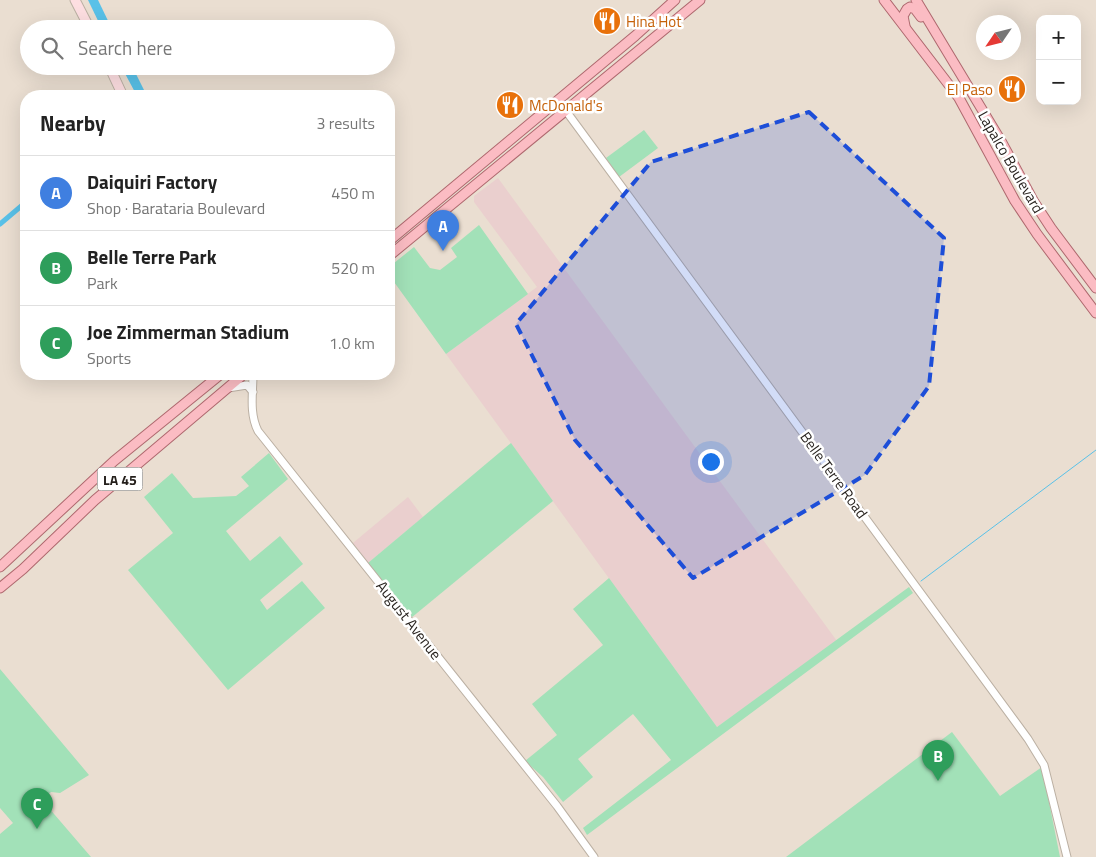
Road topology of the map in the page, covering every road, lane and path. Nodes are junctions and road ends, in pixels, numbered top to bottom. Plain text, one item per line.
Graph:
1 (75, 0) edge
2 (675, 0) edge
3 (680, 0) edge
4 (700, 0) edge
5 (884, 0) edge
6 (916, 0) edge
7 (688, 4) edge
8 (678, 18) junction
9 (85, 20) edge
10 (906, 30) junction
11 (946, 48) junction
12 (112, 75) edge
13 (120, 90) edge
14 (562, 97) junction
15 (555, 104) junction
16 (566, 111) junction
17 (468, 175) junction
18 (459, 183) junction
19 (464, 196) junction
20 (454, 204) junction
21 (395, 236) edge
22 (395, 251) edge
23 (1096, 288) edge
24 (1096, 313) edge
25 (214, 380) edge
26 (237, 380) edge
27 (253, 380) edge
28 (228, 388) junction
29 (253, 392) junction
30 (0, 567) edge
31 (0, 588) edge
32 (594, 857) edge
33 (1067, 857) edge

1 - 9 main road
2 - 14 main road
3 - 8 main road
4 - 7 main road
5 - 10 main road, Lapalco Boulevard
6 - 11 main road, Lapalco Boulevard
7 - 8 main road
8 - 16 main road
10 - 11 main road
10 - 24 main road, Lapalco Boulevard
11 - 23 main road, Lapalco Boulevard
12 - 13 main road
14 - 15 main road
14 - 16 street
15 - 16 street
15 - 17 main road
16 - 19 main road
16 - 33 street, Belle Terre Road
17 - 18 main road
17 - 19 main road
18 - 20 main road
18 - 21 main road
19 - 20 main road
20 - 22 main road
25 - 30 main road, LA 45
26 - 28 main road, LA 45
27 - 29 street, August Avenue
28 - 29 street
28 - 31 main road, LA 45
29 - 32 street, August Avenue

